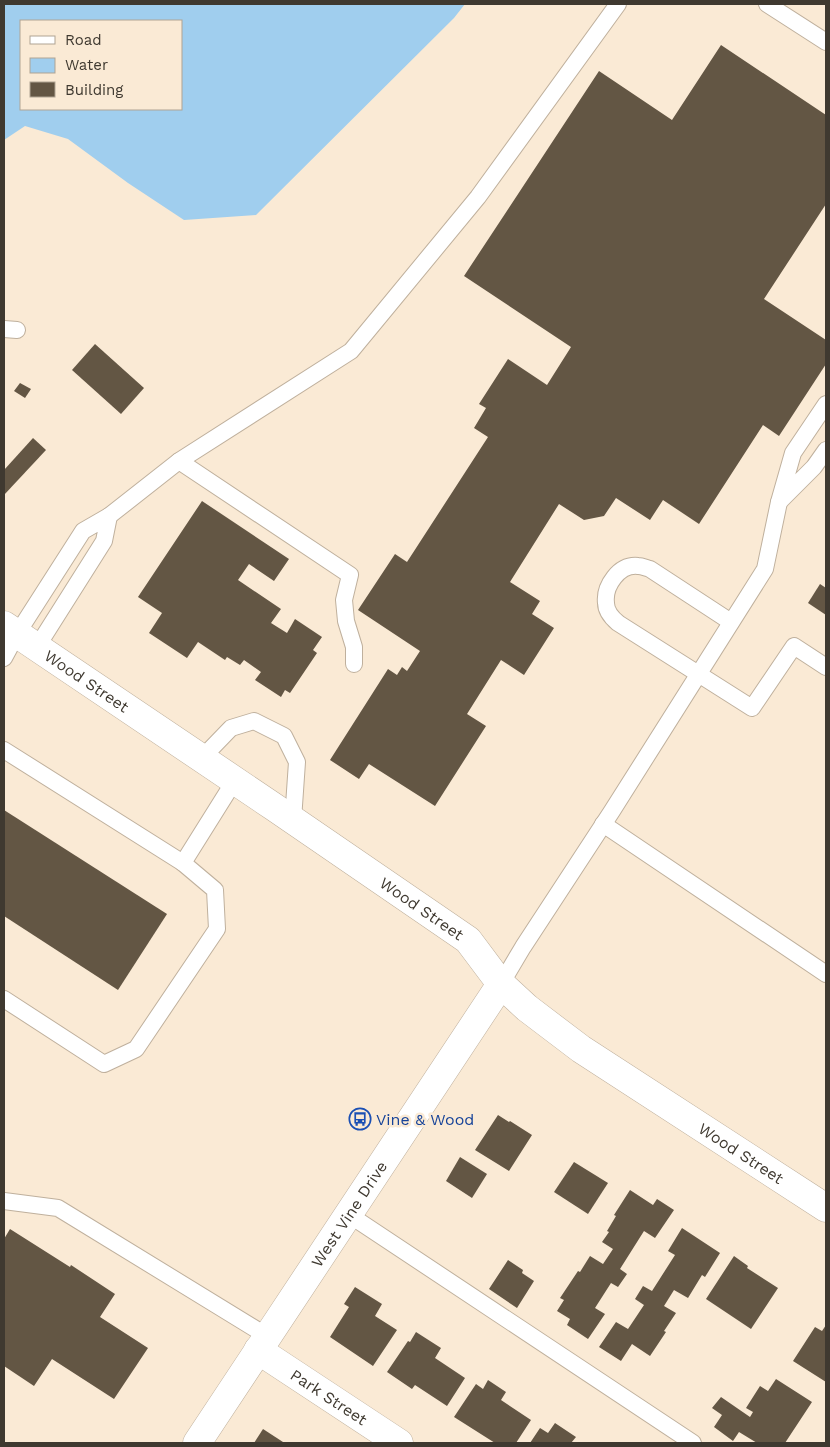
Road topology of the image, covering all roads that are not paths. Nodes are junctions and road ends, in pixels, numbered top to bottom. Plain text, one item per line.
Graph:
1 (618, 4) edge
2 (766, 4) edge
3 (826, 42) edge
4 (826, 404) edge
5 (826, 450) edge
6 (179, 461) junction
7 (779, 502) junction
8 (109, 516) junction
9 (731, 622) junction
10 (19, 635) edge
11 (4, 658) edge
12 (354, 664) dead end
13 (826, 667) edge
14 (698, 674) junction
15 (4, 750) edge
16 (202, 758) junction
17 (234, 780) junction
18 (293, 820) junction
19 (603, 824) junction
20 (183, 863) junction
21 (826, 974) edge
22 (501, 984) junction
23 (4, 999) edge
24 (4, 1201) edge
25 (826, 1208) edge
26 (348, 1214) junction
27 (262, 1343) junction
28 (197, 1443) edge
29 (399, 1443) edge
30 (693, 1443) edge

1 - 6 lane
2 - 3 lane
4 - 7 lane
5 - 7 lane
6 - 8 lane
6 - 12 lane
7 - 9 lane
8 - 10 lane
8 - 10 lane
9 - 14 lane
9 - 14 lane
10 - 11 lane
10 - 16 street, Wood Street
13 - 14 lane
14 - 19 lane
15 - 20 lane
16 - 17 street, Wood Street
16 - 18 lane
17 - 18 street, Wood Street
17 - 20 lane
18 - 22 street, Wood Street
19 - 21 lane
19 - 22 lane
20 - 23 lane
22 - 25 street, Wood Street
22 - 26 street, West Vine Drive
24 - 27 lane
26 - 27 street, West Vine Drive
26 - 30 lane
27 - 28 street, West Vine Drive
27 - 29 street, Park Street

